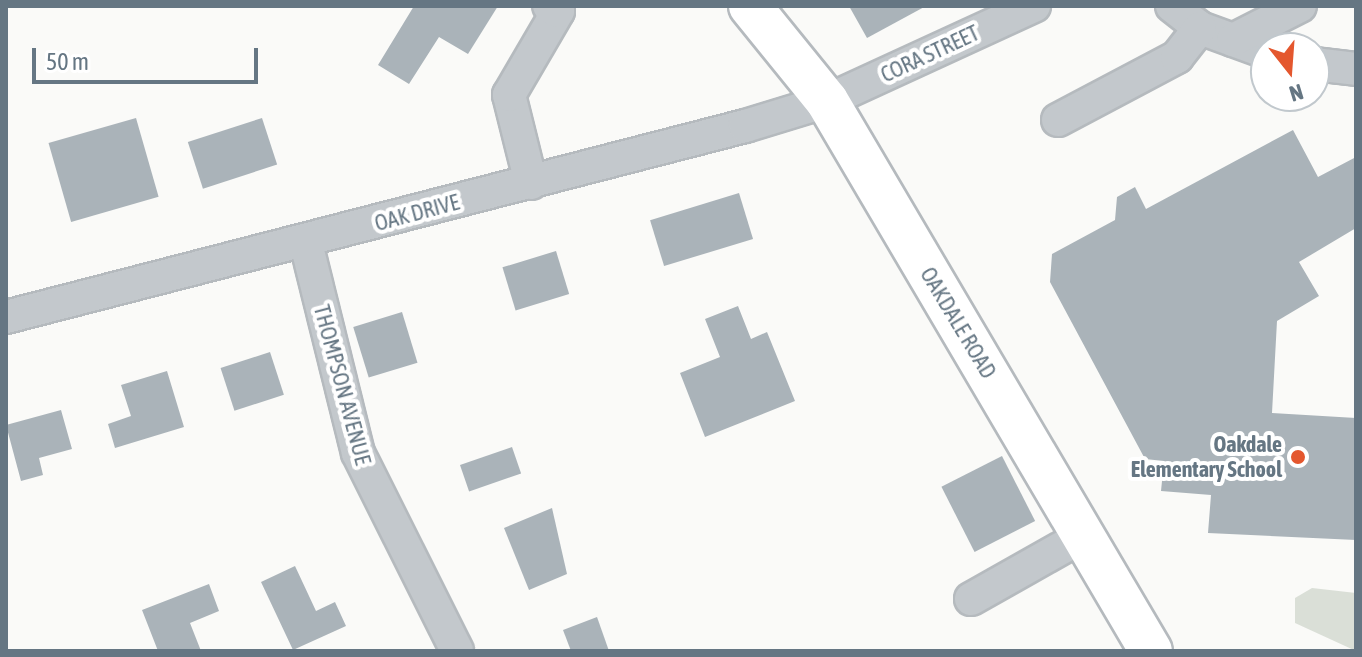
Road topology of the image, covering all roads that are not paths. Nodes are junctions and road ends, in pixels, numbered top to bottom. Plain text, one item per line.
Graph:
1 (549, 6) edge
2 (750, 6) edge
3 (1172, 6) edge
4 (1300, 6) edge
5 (1030, 7) edge
6 (1200, 28) junction
7 (1233, 40) junction
8 (1250, 46) edge
9 (1330, 66) edge
10 (1356, 69) edge
11 (827, 101) junction
12 (1058, 120) dead end
13 (531, 183) junction
14 (306, 243) junction
15 (6, 317) edge
16 (1083, 536) junction
17 (971, 599) dead end
18 (457, 651) edge
19 (1151, 651) edge

1 - 13 street
2 - 11 main road, OAKDALE ROAD
3 - 6 street
4 - 7 street
5 - 11 street, CORA STREET
6 - 7 street
6 - 12 street
7 - 8 street
9 - 10 street
11 - 13 street, OAK DRIVE
11 - 16 main road, OAKDALE ROAD
13 - 14 street, OAK DRIVE
14 - 15 street, OAK DRIVE
14 - 18 street, THOMPSON AVENUE
16 - 17 street
16 - 19 main road, OAKDALE ROAD

